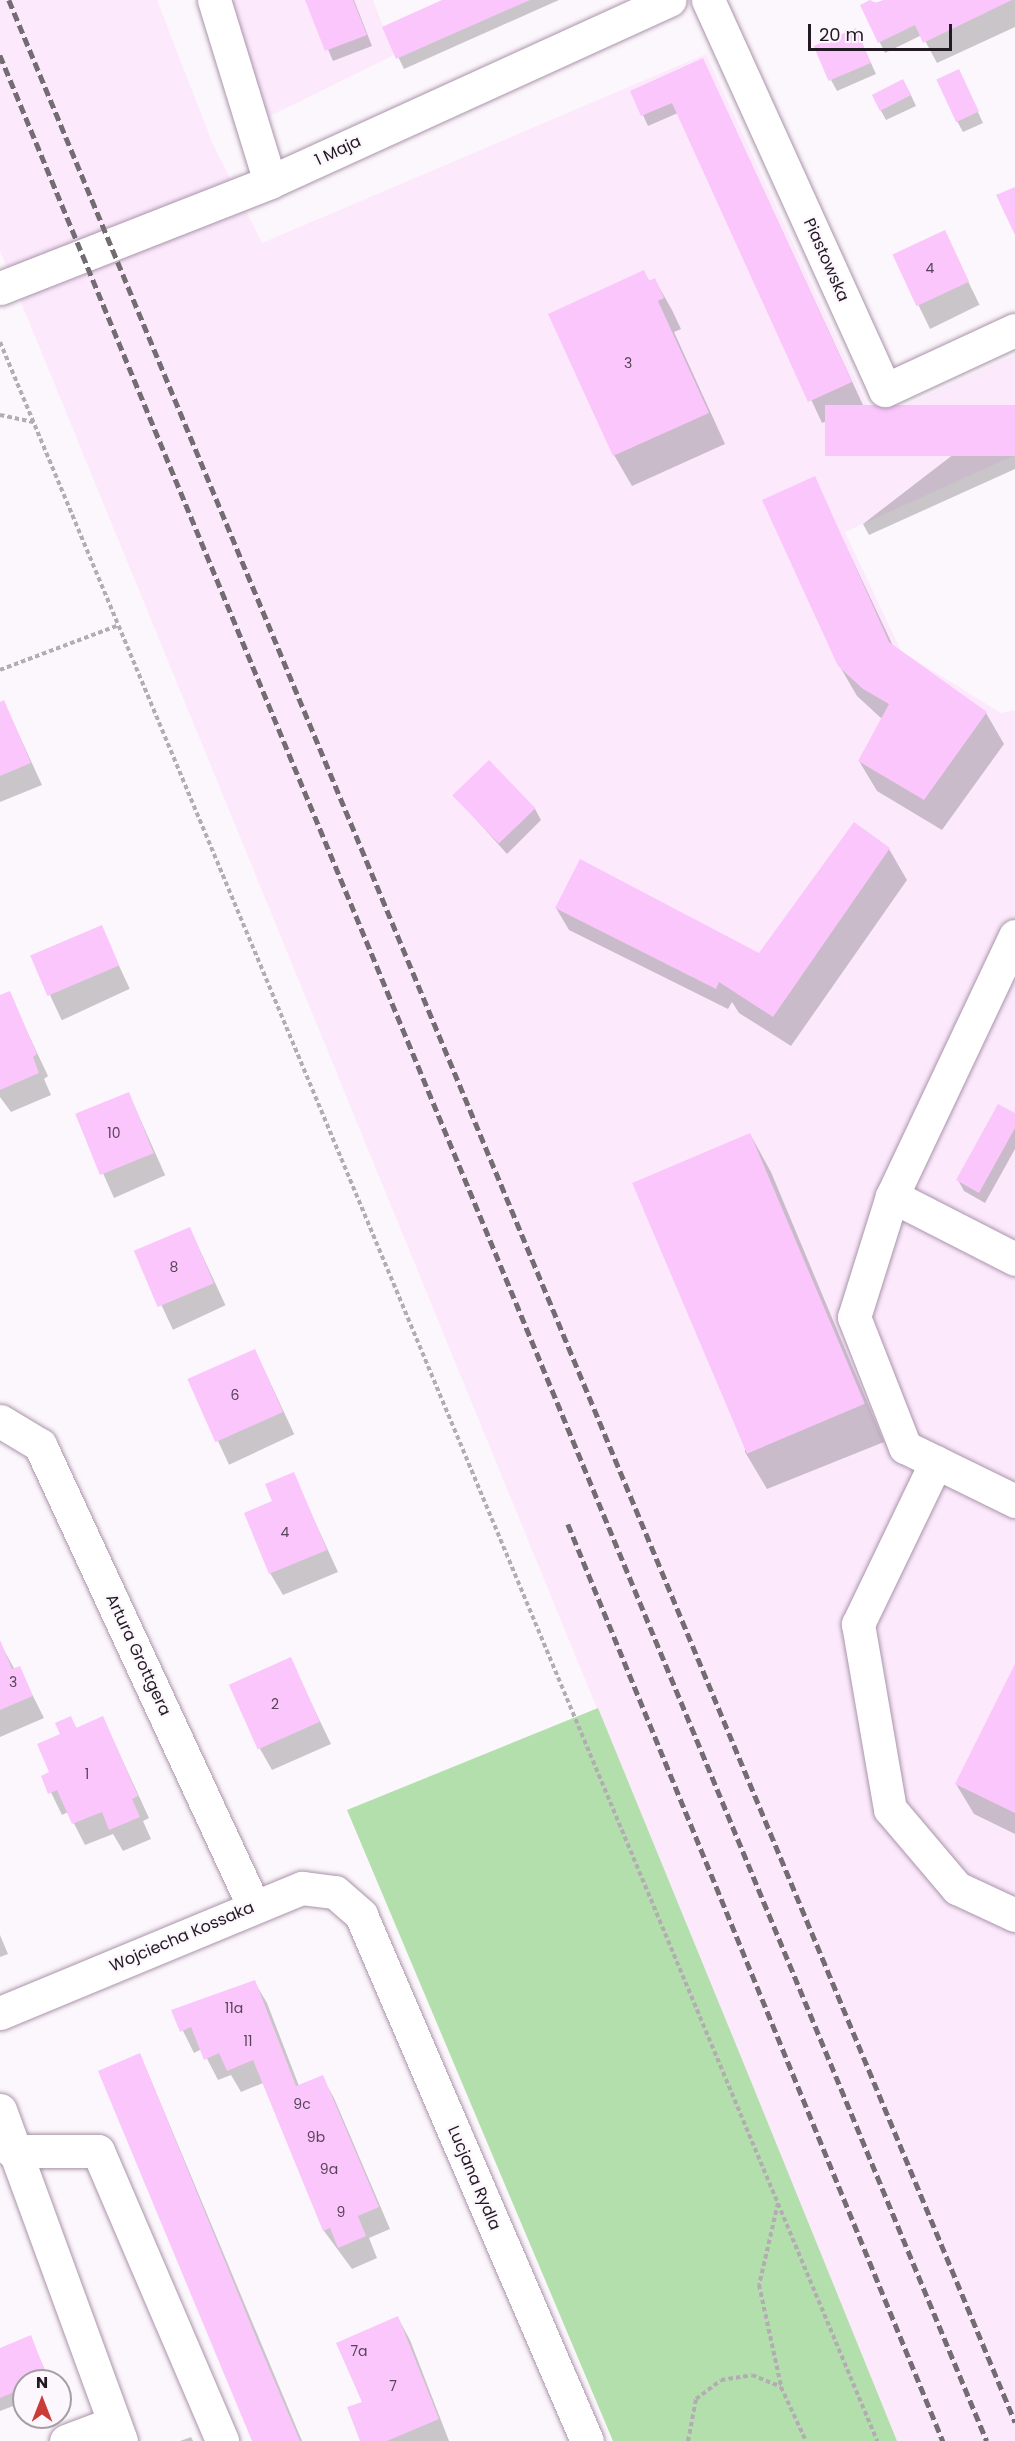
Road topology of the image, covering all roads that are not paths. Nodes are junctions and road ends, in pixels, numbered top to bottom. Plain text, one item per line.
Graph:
1 (214, 0) edge
2 (670, 0) edge
3 (708, 0) edge
4 (270, 183) junction
5 (0, 288) edge
6 (1015, 330) edge
7 (1015, 936) edge
8 (892, 1196) junction
9 (1015, 1258) edge
10 (0, 1421) edge
11 (936, 1462) junction
12 (1015, 1501) edge
13 (254, 1907) junction
14 (361, 1915) joint
15 (1015, 1915) edge
16 (0, 2013) edge
17 (0, 2110) edge
18 (12, 2151) junction
19 (118, 2432) edge
20 (66, 2441) edge
21 (222, 2441) edge
22 (586, 2441) edge

1 - 4 street
2 - 4 street, 1 Maja
3 - 6 street, Piastowska
4 - 5 street, 1 Maja
7 - 8 street
8 - 9 street
8 - 11 street
10 - 13 street, Artura Grottgera
11 - 12 street
11 - 15 street
13 - 14 street, Wojciecha Kossaka
13 - 16 street, Wojciecha Kossaka
14 - 22 street, Lucjana Rydla
17 - 18 street
18 - 19 street
18 - 21 street
19 - 20 street

